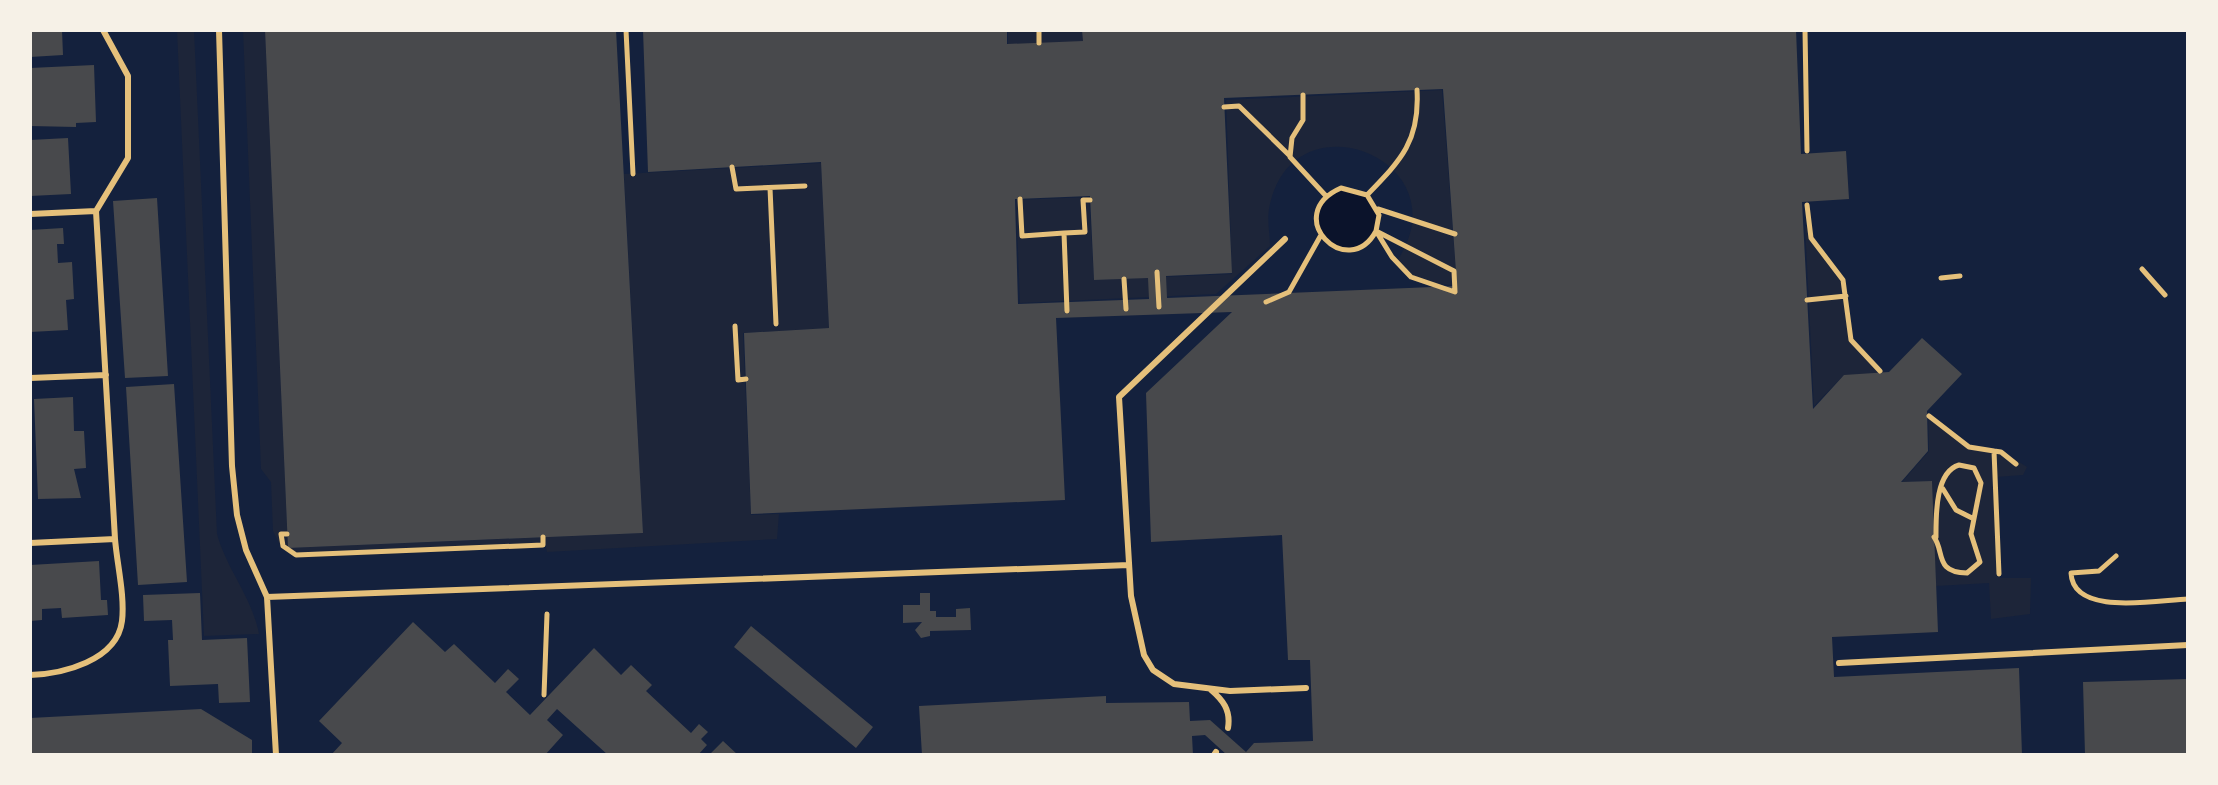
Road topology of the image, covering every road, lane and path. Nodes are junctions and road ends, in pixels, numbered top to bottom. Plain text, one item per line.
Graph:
1 (103, 30) edge
2 (219, 30) edge
3 (626, 30) edge
4 (1039, 30) edge
5 (1805, 30) edge
6 (1039, 43) dead end
7 (1417, 90) dead end
8 (1303, 95) dead end
9 (1224, 107) dead end
10 (1807, 151) dead end
11 (1290, 157) junction
12 (732, 167) dead end
13 (633, 174) dead end
14 (805, 186) dead end
15 (770, 188) junction
16 (1367, 195) junction
17 (1326, 196) junction
18 (1020, 199) dead end
19 (1090, 200) dead end
20 (1807, 205) dead end
21 (1377, 209) junction
22 (96, 211) junction
23 (30, 214) edge
24 (1376, 231) junction
25 (1064, 233) junction
26 (1321, 234) junction
27 (1455, 234) dead end
28 (1285, 239) dead end
29 (2142, 269) dead end
30 (1157, 272) dead end
31 (1960, 276) dead end
32 (1941, 278) dead end
33 (1124, 279) dead end
34 (2165, 295) dead end
35 (1846, 296) junction
36 (1807, 300) dead end
37 (1266, 302) dead end
38 (1159, 307) dead end
39 (1126, 309) dead end
40 (1067, 311) dead end
41 (776, 324) dead end
42 (735, 326) dead end
43 (1880, 371) dead end
44 (106, 375) junction
45 (30, 378) edge
46 (746, 379) dead end
47 (1929, 416) dead end
48 (1994, 451) junction
49 (2016, 464) dead end
50 (1943, 489) junction
51 (1972, 518) junction
52 (287, 534) dead end
53 (543, 537) dead end
54 (115, 539) junction
55 (30, 543) edge
56 (2116, 556) dead end
57 (1129, 565) junction
58 (1999, 574) dead end
59 (267, 597) junction
60 (2188, 599) edge
61 (547, 614) dead end
62 (2188, 645) edge
63 (1839, 663) dead end
64 (30, 675) edge
65 (1306, 688) dead end
66 (1210, 689) junction
67 (544, 695) dead end
68 (1228, 728) dead end
69 (276, 755) edge

1 - 22 lane
2 - 59 lane
3 - 13 path
4 - 6 path
5 - 10 path
7 - 16 path
8 - 11 path
9 - 11 path
11 - 17 path
12 - 15 path
14 - 15 path
15 - 41 path
16 - 17 path
16 - 21 path
17 - 26 path
18 - 25 path
19 - 25 path
20 - 35 path
21 - 24 path
21 - 27 path
22 - 23 lane
22 - 44 lane
24 - 24 path
24 - 26 path
25 - 40 path
26 - 37 path
28 - 57 lane
29 - 34 path
30 - 38 path
31 - 32 path
33 - 39 path
35 - 36 path
35 - 43 path
42 - 46 path
44 - 45 lane
44 - 54 lane
47 - 48 path
48 - 49 path
48 - 58 path
50 - 51 path
50 - 51 path
50 - 51 path
52 - 53 path
54 - 55 lane
54 - 64 lane
56 - 60 path
57 - 59 lane
57 - 66 lane
59 - 69 lane
61 - 67 path
62 - 63 lane
65 - 66 lane
66 - 68 lane

